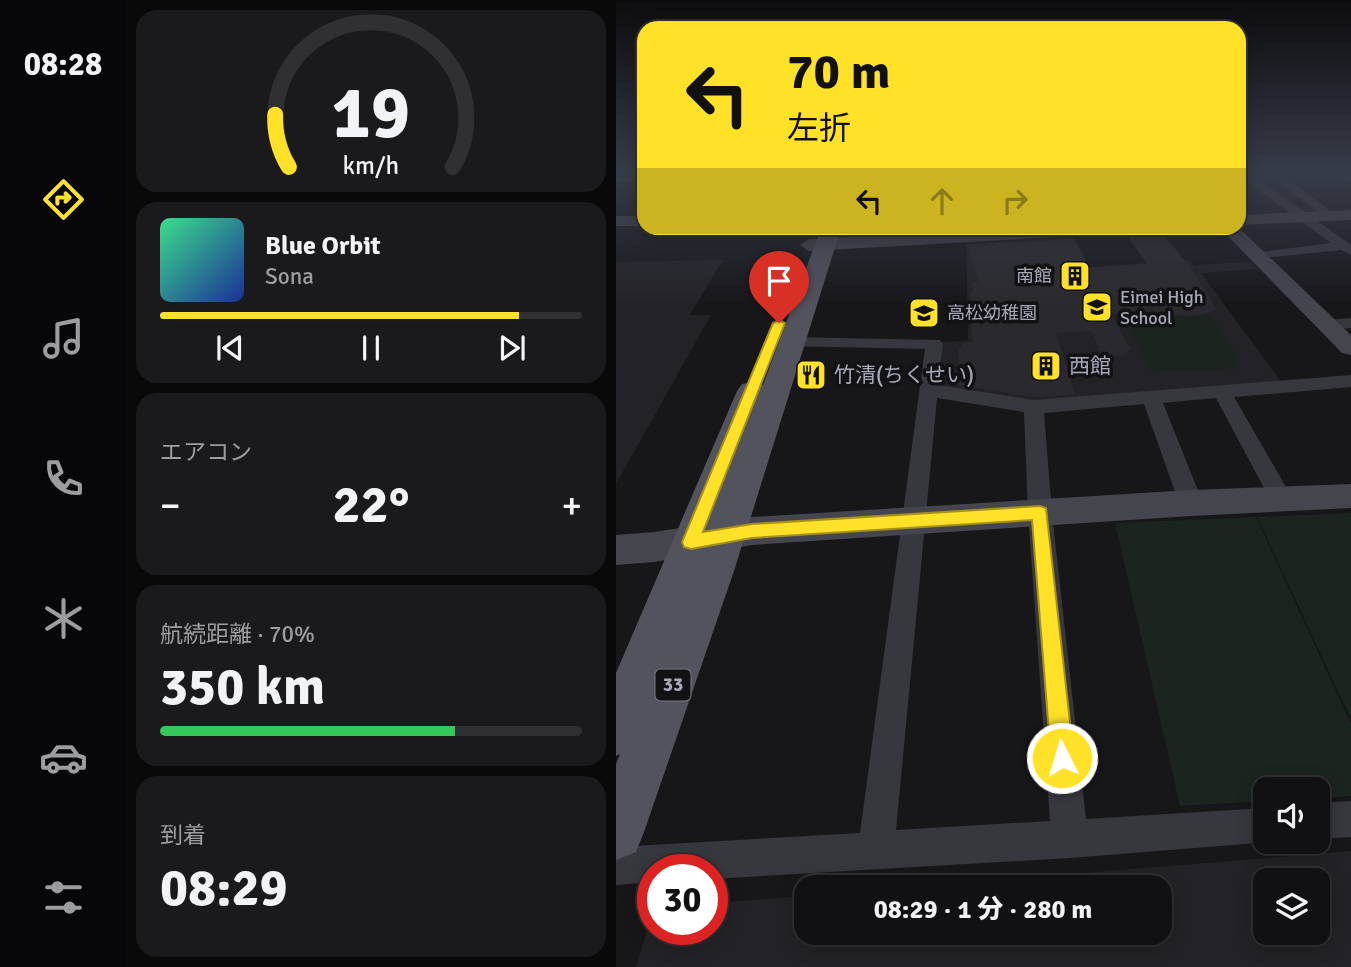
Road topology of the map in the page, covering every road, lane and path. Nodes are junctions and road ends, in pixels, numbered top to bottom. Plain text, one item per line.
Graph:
1 (1298, 217) edge
2 (1301, 217) edge
3 (1246, 220) edge
4 (616, 221) edge
5 (637, 221) edge
6 (858, 235) edge
7 (1236, 235) edge
8 (820, 236) edge
9 (1347, 248) edge
10 (1259, 256) junction
11 (1351, 323) edge
12 (1328, 325) junction
13 (790, 342) junction
14 (1351, 348) edge
15 (1351, 382) edge
16 (928, 390) junction
17 (1223, 394) junction
18 (1152, 399) junction
19 (1034, 407) junction
20 (1351, 496) edge
21 (1281, 499) junction
22 (1191, 503) junction
23 (1040, 513) junction
24 (912, 523) junction
25 (708, 539) junction
26 (616, 550) edge
27 (616, 731) edge
28 (1351, 819) edge
29 (1330, 820) edge
30 (1253, 827) edge
31 (616, 832) edge
32 (1070, 840) junction
33 (876, 851) junction
34 (616, 866) edge

1 - 3 street
2 - 9 street
4 - 5 street
6 - 8 street
7 - 10 street
8 - 13 main road, 33
8 - 25 main road, 33
9 - 10 street
10 - 12 street
11 - 12 street
12 - 14 street
13 - 16 street
13 - 25 main road, 33
15 - 17 street
16 - 19 street
16 - 24 street
17 - 18 street
17 - 21 street
18 - 19 street
18 - 22 street
19 - 23 street
20 - 21 street
21 - 22 street
22 - 23 street
23 - 24 street
23 - 32 street
24 - 25 street
24 - 33 street
25 - 26 street
25 - 27 main road, 33
25 - 31 main road, 33
28 - 29 street
30 - 32 street
32 - 33 street
33 - 34 street

